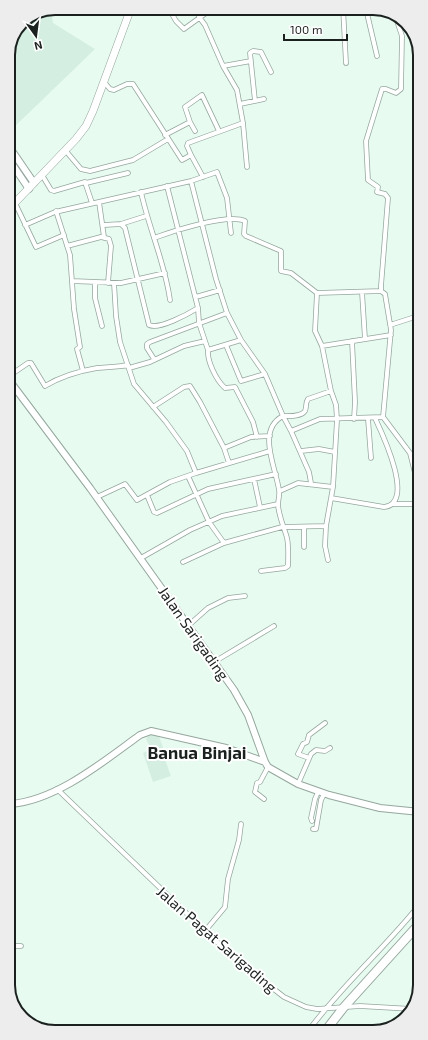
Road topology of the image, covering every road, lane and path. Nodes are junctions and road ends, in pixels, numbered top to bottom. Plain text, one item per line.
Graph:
1 (128, 15) edge
2 (173, 15) edge
3 (343, 15) edge
4 (368, 15) edge
5 (199, 16) joint
6 (398, 24) edge
7 (377, 56) dead end
8 (251, 61) junction
9 (346, 63) dead end
10 (222, 66) junction
11 (271, 72) dead end
12 (104, 82) junction
13 (264, 99) dead end
14 (256, 101) junction
15 (240, 104) junction
16 (190, 122) junction
17 (243, 123) junction
18 (194, 131) dead end
19 (219, 131) junction
20 (166, 137) junction
21 (65, 150) junction
22 (15, 155) edge
23 (191, 155) junction
24 (247, 167) dead end
25 (15, 168) edge
26 (128, 173) dead end
27 (42, 174) junction
28 (203, 177) junction
29 (191, 181) junction
30 (34, 183) junction
31 (86, 183) junction
32 (167, 186) junction
33 (29, 189) junction
34 (141, 192) junction
35 (99, 202) junction
36 (15, 203) joint
37 (92, 203) junction
38 (56, 211) junction
39 (146, 216) junction
40 (229, 219) junction
41 (121, 224) junction
42 (202, 224) junction
43 (25, 225) junction
44 (104, 225) junction
45 (178, 230) junction
46 (231, 233) dead end
47 (64, 235) junction
48 (104, 237) junction
49 (154, 238) junction
50 (67, 246) junction
51 (165, 273) junction
52 (138, 280) junction
53 (72, 281) junction
54 (94, 282) junction
55 (108, 283) junction
56 (114, 283) junction
57 (220, 290) junction
58 (382, 291) junction
59 (362, 292) junction
60 (317, 293) junction
61 (196, 297) junction
62 (170, 300) dead end
63 (198, 308) junction
64 (227, 313) junction
65 (413, 318) edge
66 (199, 323) junction
67 (390, 325) junction
68 (102, 326) dead end
69 (391, 335) junction
70 (365, 339) junction
71 (242, 340) junction
72 (205, 341) junction
73 (352, 341) junction
74 (226, 346) junction
75 (322, 346) junction
76 (208, 350) junction
77 (154, 359) junction
78 (129, 366) junction
79 (83, 371) junction
80 (15, 372) edge
81 (265, 374) junction
82 (15, 388) edge
83 (331, 391) junction
84 (154, 407) junction
85 (283, 416) junction
86 (383, 417) junction
87 (375, 418) junction
88 (354, 419) junction
89 (368, 419) junction
90 (337, 420) junction
91 (291, 431) junction
92 (270, 436) junction
93 (257, 437) junction
94 (224, 448) junction
95 (270, 451) junction
96 (301, 451) junction
97 (335, 452) junction
98 (371, 458) dead end
99 (229, 463) junction
100 (413, 465) edge
101 (196, 473) junction
102 (276, 474) junction
103 (188, 476) junction
104 (254, 479) junction
105 (311, 483) junction
106 (334, 487) junction
107 (280, 491) junction
108 (197, 495) junction
109 (147, 496) junction
110 (97, 497) junction
111 (331, 498) junction
112 (278, 504) junction
113 (392, 504) junction
114 (413, 504) edge
115 (260, 507) junction
116 (209, 522) junction
117 (304, 526) junction
118 (326, 526) junction
119 (282, 527) junction
120 (224, 543) junction
121 (304, 546) dead end
122 (141, 558) junction
123 (328, 560) dead end
124 (183, 562) dead end
125 (261, 570) dead end
126 (245, 596) dead end
127 (189, 625) junction
128 (274, 626) dead end
129 (214, 662) junction
130 (324, 723) dead end
131 (330, 748) dead end
132 (309, 758) junction
133 (267, 764) junction
134 (298, 784) junction
135 (56, 789) junction
136 (321, 793) junction
137 (264, 799) dead end
138 (15, 803) edge
139 (413, 811) edge
140 (312, 821) dead end
141 (241, 824) dead end
142 (313, 829) dead end
143 (413, 913) edge
144 (205, 931) junction
145 (413, 931) edge
146 (15, 946) edge
147 (21, 946) dead end
148 (344, 1007) junction
149 (325, 1009) junction
150 (405, 1009) edge
151 (313, 1025) edge
152 (330, 1025) edge

1 - 12 main road
2 - 5 street
3 - 9 street
4 - 7 street
5 - 10 street
6 - 58 street
8 - 10 street
8 - 11 street
8 - 14 street
10 - 15 street
12 - 20 street
12 - 21 main road
13 - 14 street
14 - 15 street
15 - 17 street
16 - 18 street
16 - 19 street
16 - 20 street
17 - 19 street
17 - 24 street
19 - 23 street
20 - 21 street
20 - 23 street
21 - 27 main road
22 - 30 street
23 - 28 street
25 - 33 street
26 - 31 street
27 - 30 main road
27 - 31 street
28 - 29 street
28 - 40 street
29 - 32 street
29 - 42 street
30 - 33 main road
31 - 37 street
32 - 34 street
32 - 45 street
33 - 36 main road
34 - 35 street
34 - 39 street
35 - 37 street
35 - 44 street
36 - 43 street
37 - 38 street
38 - 43 street
38 - 47 street
39 - 41 street
39 - 49 street
40 - 42 street
40 - 46 street
40 - 60 street
41 - 44 street
41 - 52 street
42 - 45 street
42 - 57 street
43 - 47 street
44 - 48 street
45 - 49 street
45 - 61 street
47 - 50 street
48 - 50 street
48 - 55 street
49 - 51 street
50 - 53 street
51 - 52 street
51 - 62 street
52 - 56 street
52 - 63 street
53 - 54 street
53 - 79 street
54 - 55 street
54 - 68 street
55 - 56 street
56 - 78 street
57 - 61 street
57 - 64 street
58 - 59 street
58 - 67 street
59 - 60 street
59 - 70 street
60 - 75 street
61 - 63 street
63 - 66 street
64 - 66 street
64 - 71 street
65 - 67 street
66 - 72 street
66 - 77 street
67 - 69 street
69 - 70 street
69 - 86 street
70 - 73 street
71 - 74 street
71 - 81 street
72 - 76 street
72 - 77 street
73 - 75 street
73 - 88 street
74 - 76 street
74 - 81 street
75 - 83 street
76 - 93 street
77 - 78 street
78 - 79 street
78 - 84 street
79 - 80 street
81 - 85 street
82 - 110 street, Jalan Sarigading
83 - 85 street
83 - 90 street
84 - 94 street
84 - 101 street
85 - 91 street
85 - 92 street
86 - 87 street
86 - 100 street
87 - 89 street
87 - 113 street
88 - 89 street
88 - 90 street
89 - 98 street
90 - 91 street
90 - 97 street
91 - 96 street
92 - 93 street
92 - 95 street
93 - 94 street
94 - 99 street
95 - 99 street
95 - 102 street
96 - 97 street
96 - 105 street
97 - 106 street
99 - 101 street
101 - 103 street
102 - 104 street
102 - 107 street
103 - 108 street
103 - 109 street
104 - 108 street
104 - 115 street
105 - 106 street
105 - 107 street
106 - 111 street
107 - 112 street
108 - 109 street
108 - 116 street
109 - 110 street
110 - 122 street, Jalan Sarigading
111 - 113 street
111 - 118 street
112 - 115 street
112 - 119 street
113 - 114 street
115 - 116 street
116 - 120 street
116 - 122 street
117 - 118 street
117 - 119 street
117 - 121 street
118 - 123 street
119 - 120 street
119 - 125 street
120 - 124 street
122 - 127 street, Jalan Sarigading
126 - 127 street
127 - 129 street, Jalan Sarigading
128 - 129 street
129 - 133 street, Jalan Sarigading
130 - 132 street
131 - 132 street
132 - 134 street
133 - 134 street
133 - 135 street
133 - 137 street
134 - 136 street
135 - 138 street
135 - 144 street, Jalan Pagat Sarigading
136 - 139 street
136 - 140 street
136 - 142 street
141 - 144 street
143 - 149 street
144 - 149 street, Jalan Pagat Sarigading
145 - 148 highway
146 - 147 street
148 - 149 street, Jalan Pagat Sarigading
148 - 150 street, Jalan Pagat Sarigading
148 - 152 highway
149 - 151 street

